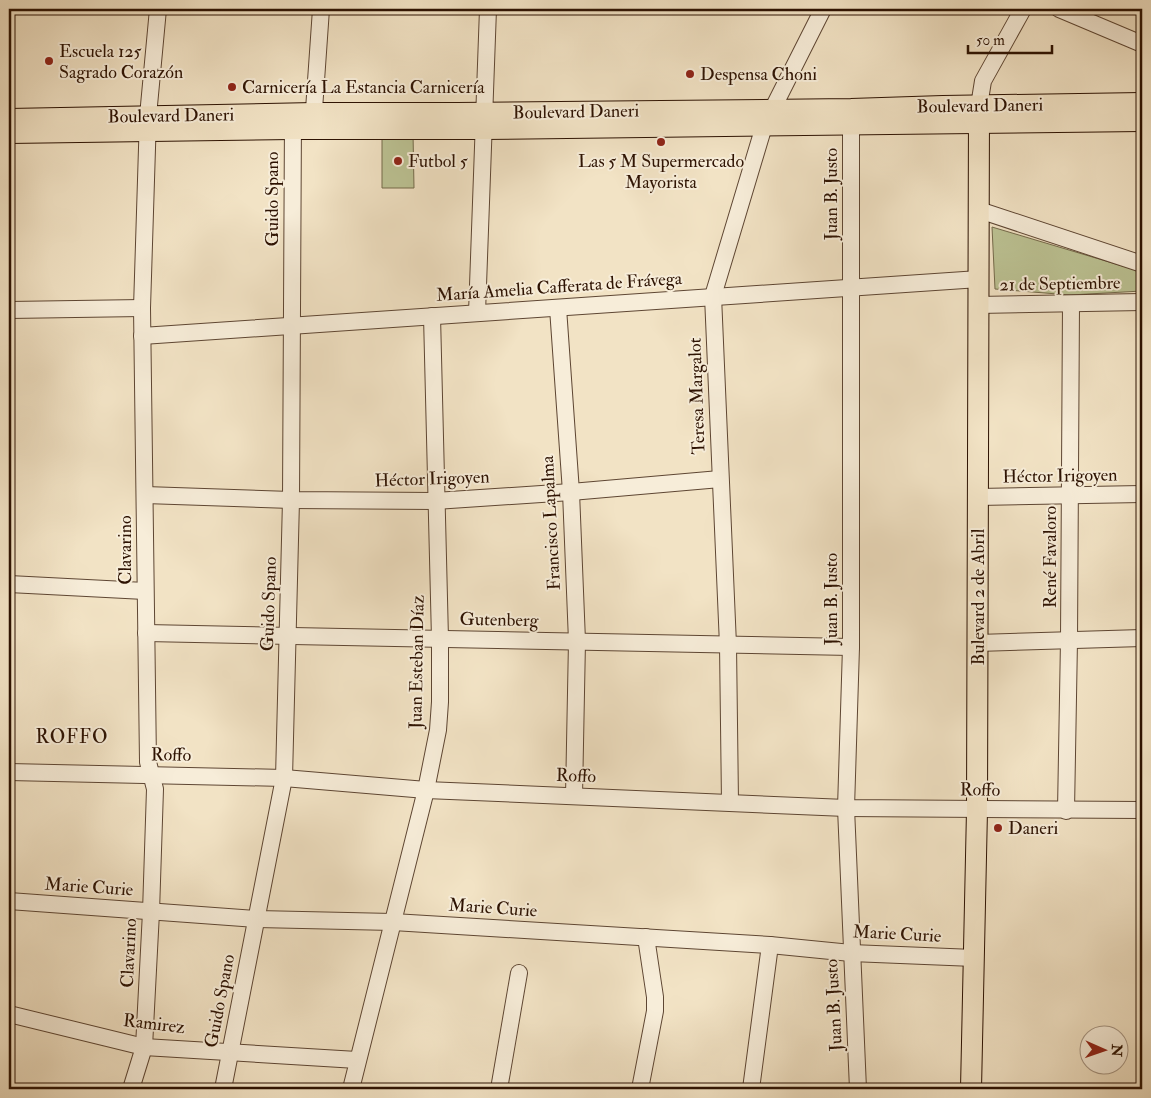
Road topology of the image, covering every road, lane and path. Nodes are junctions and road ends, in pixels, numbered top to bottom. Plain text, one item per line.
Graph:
1 (158, 9) edge
2 (321, 9) edge
3 (488, 9) edge
4 (823, 9) edge
5 (1023, 9) edge
6 (1059, 9) edge
7 (1142, 44) edge
8 (1142, 102) edge
9 (1065, 113) junction
10 (979, 114) junction
11 (851, 117) junction
12 (768, 118) junction
13 (9, 119) edge
14 (292, 121) junction
15 (313, 121) junction
16 (483, 121) junction
17 (1142, 121) edge
18 (148, 123) junction
19 (40, 126) junction
20 (9, 134) edge
21 (979, 210) junction
22 (1142, 264) edge
23 (979, 279) junction
24 (852, 288) junction
25 (713, 296) junction
26 (1142, 302) edge
27 (1071, 304) junction
28 (978, 305) junction
29 (142, 308) junction
30 (558, 308) junction
31 (9, 310) edge
32 (477, 313) junction
33 (432, 316) junction
34 (292, 326) junction
35 (142, 336) junction
36 (720, 479) junction
37 (571, 492) junction
38 (1142, 494) edge
39 (145, 495) junction
40 (1070, 496) junction
41 (978, 498) junction
42 (292, 500) junction
43 (435, 501) junction
44 (9, 584) edge
45 (145, 591) junction
46 (146, 633) junction
47 (288, 636) junction
48 (1142, 638) edge
49 (440, 639) junction
50 (1069, 640) junction
51 (577, 641) junction
52 (977, 643) junction
53 (728, 645) junction
54 (851, 647) junction
55 (9, 772) edge
56 (151, 775) junction
57 (284, 778) junction
58 (426, 790) junction
59 (574, 796) junction
60 (730, 802) junction
61 (846, 808) junction
62 (977, 810) junction
63 (1142, 810) edge
64 (1066, 811) junction
65 (9, 901) edge
66 (152, 912) junction
67 (256, 919) junction
68 (393, 922) junction
69 (646, 938) junction
70 (770, 945) junction
71 (851, 953) junction
72 (974, 958) junction
73 (519, 973) dead end
74 (9, 1014) edge
75 (144, 1047) junction
76 (231, 1051) junction
77 (357, 1060) junction
78 (131, 1089) edge
79 (223, 1089) edge
80 (351, 1089) edge
81 (499, 1089) edge
82 (640, 1089) edge
83 (751, 1089) edge
84 (858, 1089) edge
85 (971, 1089) edge

1 - 18 street, Clavarino
2 - 15 street
3 - 16 street
4 - 12 street, Teresa Margalot
5 - 10 street
6 - 7 street
8 - 9 main road, Boulevard Daneri
9 - 10 main road, Boulevard Daneri
9 - 17 main road, Boulevard Daneri
10 - 11 main road, Boulevard Daneri
10 - 21 main road, Bulevard 2 de Abril
11 - 12 main road, Boulevard Daneri
11 - 24 street, Juan B. Justo
12 - 16 main road, Boulevard Daneri
12 - 25 street, Teresa Margalot
13 - 19 main road, Boulevard Daneri
14 - 15 main road, Boulevard Daneri
14 - 18 main road, Boulevard Daneri
14 - 34 street, Guido Spano
15 - 16 main road, Boulevard Daneri
16 - 32 street
18 - 19 main road, Boulevard Daneri
18 - 29 street, Clavarino
19 - 20 main road, Boulevard Daneri
21 - 22 street
21 - 23 main road, Bulevard 2 de Abril
23 - 24 street, María Amelia Cafferata de Frávega
23 - 28 main road, Bulevard 2 de Abril
24 - 25 street, María Amelia Cafferata de Frávega
24 - 54 street, Juan B. Justo
25 - 30 street, María Amelia Cafferata de Frávega
25 - 36 street, Teresa Margalot
26 - 27 street, 21 de Septiembre
27 - 28 street, 21 de Septiembre
27 - 40 street, René Favaloro
28 - 41 main road, Bulevard 2 de Abril
29 - 31 street
29 - 35 street, Clavarino
30 - 32 street, María Amelia Cafferata de Frávega
30 - 37 street, Francisco Lapalma
32 - 33 street, María Amelia Cafferata de Frávega
33 - 34 street, María Amelia Cafferata de Frávega
33 - 43 street, Juan Esteban Díaz
34 - 35 street, María Amelia Cafferata de Frávega
34 - 42 street, Guido Spano
35 - 39 street, Clavarino
36 - 37 street, Héctor Irigoyen
36 - 53 street, Teresa Margalot
37 - 43 street, Héctor Irigoyen
37 - 51 street, Francisco Lapalma
38 - 40 street, Héctor Irigoyen
39 - 42 street, Héctor Irigoyen
39 - 45 street, Clavarino
40 - 41 street, Héctor Irigoyen
40 - 50 street, René Favaloro
41 - 52 main road, Bulevard 2 de Abril
42 - 43 street, Héctor Irigoyen
42 - 47 street, Guido Spano
43 - 49 street, Juan Esteban Díaz
44 - 45 street
45 - 46 street, Clavarino
46 - 47 street, Gutenberg
46 - 56 street, Clavarino
47 - 49 street, Gutenberg
47 - 57 street, Guido Spano
48 - 50 street
49 - 51 street, Gutenberg
49 - 58 street, Juan Esteban Díaz
50 - 52 street
50 - 64 street, René Favaloro
51 - 53 street, Gutenberg
51 - 59 street, Francisco Lapalma
52 - 62 main road, Bulevard 2 de Abril
53 - 54 street, Gutenberg
53 - 60 street, Teresa Margalot
54 - 61 street, Juan B. Justo
55 - 56 street, Roffo
56 - 57 street, Roffo
56 - 66 street, Clavarino
57 - 58 street, Roffo
57 - 67 street, Guido Spano
58 - 59 street, Roffo
58 - 68 street, Juan Esteban Díaz
59 - 60 street, Roffo
60 - 61 street, Roffo
61 - 62 street, Roffo
61 - 71 street, Juan B. Justo
62 - 64 street, Roffo
62 - 72 main road, Bulevard 2 de Abril
63 - 64 street, Roffo
65 - 66 street, Marie Curie
66 - 67 street, Marie Curie
66 - 75 street, Clavarino
67 - 68 street, Marie Curie
67 - 76 street, Guido Spano
68 - 69 street, Marie Curie
68 - 77 street, Juan Esteban Díaz
69 - 70 street, Marie Curie
69 - 82 street
70 - 71 street, Marie Curie
70 - 83 street
71 - 72 street, Marie Curie
71 - 84 street, Juan B. Justo
72 - 85 main road, Bulevard 2 de Abril
73 - 81 street
74 - 75 street, Ramirez
75 - 76 street, Ramirez
75 - 78 street, Clavarino
76 - 77 street, Ramirez
76 - 79 street, Guido Spano
77 - 80 street, Juan Esteban Díaz

